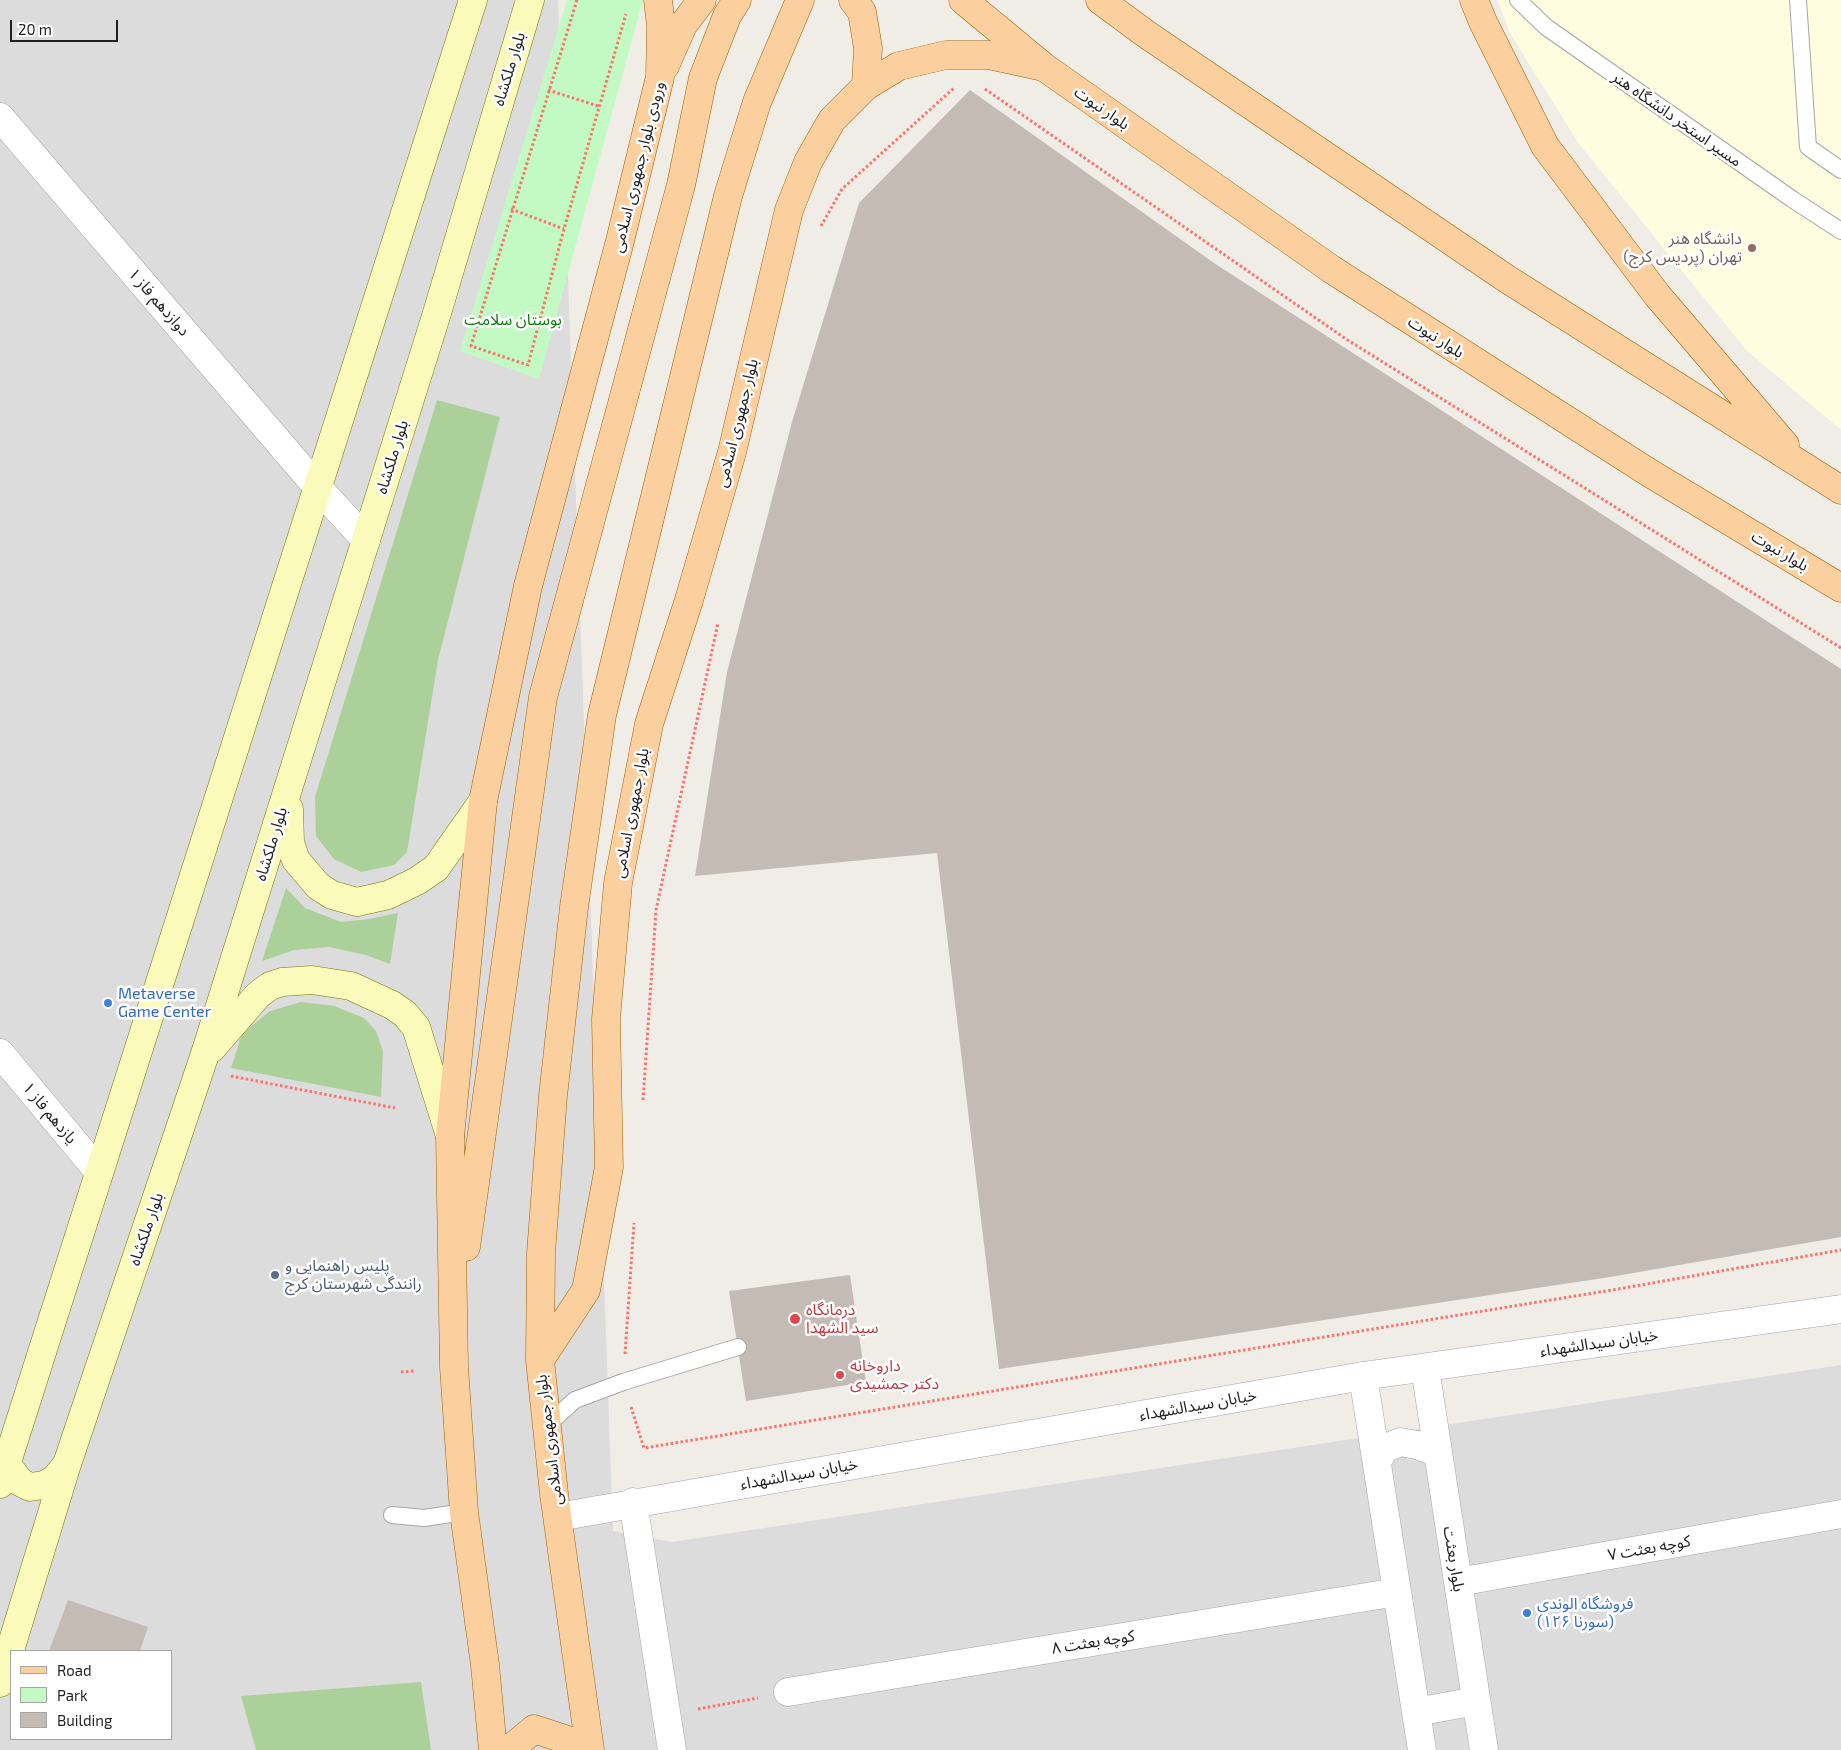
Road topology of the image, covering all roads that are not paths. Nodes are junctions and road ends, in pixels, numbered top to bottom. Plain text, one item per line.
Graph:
1 (473, 0) edge
2 (530, 0) edge
3 (658, 0) edge
4 (679, 0) edge
5 (702, 0) edge
6 (737, 0) edge
7 (800, 0) edge
8 (853, 0) edge
9 (963, 0) edge
10 (1100, 0) edge
11 (1474, 0) edge
12 (1518, 0) edge
13 (1798, 0) edge
14 (1044, 67) junction
15 (660, 76) junction
16 (866, 86) junction
17 (0, 117) edge
18 (1841, 170) edge
19 (1841, 231) edge
20 (1804, 467) junction
21 (318, 488) junction
22 (1841, 490) edge
23 (366, 540) junction
24 (1841, 588) edge
25 (289, 787) junction
26 (484, 801) junction
27 (0, 1054) edge
28 (204, 1057) junction
29 (450, 1136) junction
30 (99, 1172) junction
31 (1841, 1309) edge
32 (454, 1337) junction
33 (738, 1347) dead end
34 (540, 1360) junction
35 (1425, 1368) junction
36 (1363, 1376) junction
37 (547, 1425) junction
38 (1438, 1452) junction
39 (1377, 1462) junction
40 (67, 1464) junction
41 (3, 1474) edge
42 (634, 1502) junction
43 (464, 1512) junction
44 (1841, 1514) edge
45 (392, 1515) dead end
46 (558, 1517) junction
47 (1458, 1582) junction
48 (1397, 1592) junction
49 (5, 1642) edge
50 (0, 1683) edge
51 (788, 1692) road end
52 (1476, 1701) junction
53 (1416, 1712) junction
54 (590, 1748) edge
55 (493, 1750) edge
56 (509, 1750) edge
57 (672, 1750) edge
58 (1422, 1750) edge
59 (1484, 1750) edge

1 - 21 main road
2 - 23 main road, بلوار ملکشاه
3 - 15 main road, ورودی بلوار جمهوری اسلامی
4 - 15 main road
5 - 15 main road
6 - 32 main road
7 - 34 main road
8 - 16 main road
9 - 14 main road, بلوار نبوت
10 - 20 main road
11 - 20 main road
12 - 19 lane, مسیر استخر دانشگاه هنر
13 - 18 lane
14 - 16 main road, بلوار جمهوری اسلامی
14 - 24 main road, بلوار نبوت
15 - 26 main road, ورودی بلوار جمهوری اسلامی
16 - 34 main road, بلوار جمهوری اسلامی
17 - 21 street, دوازدهم فاز ۱
20 - 22 main road
21 - 23 street, دوازدهم فاز ۱
21 - 30 main road
23 - 25 main road, بلوار ملکشاه
25 - 26 main road
25 - 28 main road, بلوار ملکشاه
26 - 29 main road
27 - 30 street, یازدهم فاز ۱
28 - 29 main road
28 - 40 main road, بلوار ملکشاه
29 - 32 main road
30 - 41 main road
31 - 35 street, خیابان سیدالشهداء
32 - 43 main road
33 - 37 lane
34 - 37 main road, بلوار جمهوری اسلامی
35 - 36 street, خیابان سیدالشهداء
35 - 38 street, بلوار بعثت
36 - 39 street
36 - 42 street, خیابان سیدالشهداء
37 - 46 main road, بلوار جمهوری اسلامی
38 - 39 street
38 - 47 street, بلوار بعثت
39 - 48 street
40 - 41 main road
40 - 49 main road, بلوار ملکشاه
42 - 46 street, خیابان سیدالشهداء
42 - 57 street
43 - 45 lane
43 - 55 main road
44 - 47 street, کوچه بعثت ۷
46 - 54 main road, بلوار جمهوری اسلامی
47 - 52 street, بلوار بعثت
48 - 51 street, کوچه بعثت ۸
48 - 53 street
49 - 50 main road, بلوار ملکشاه
52 - 53 street
52 - 59 street, بلوار بعثت
53 - 58 street
54 - 56 main road

